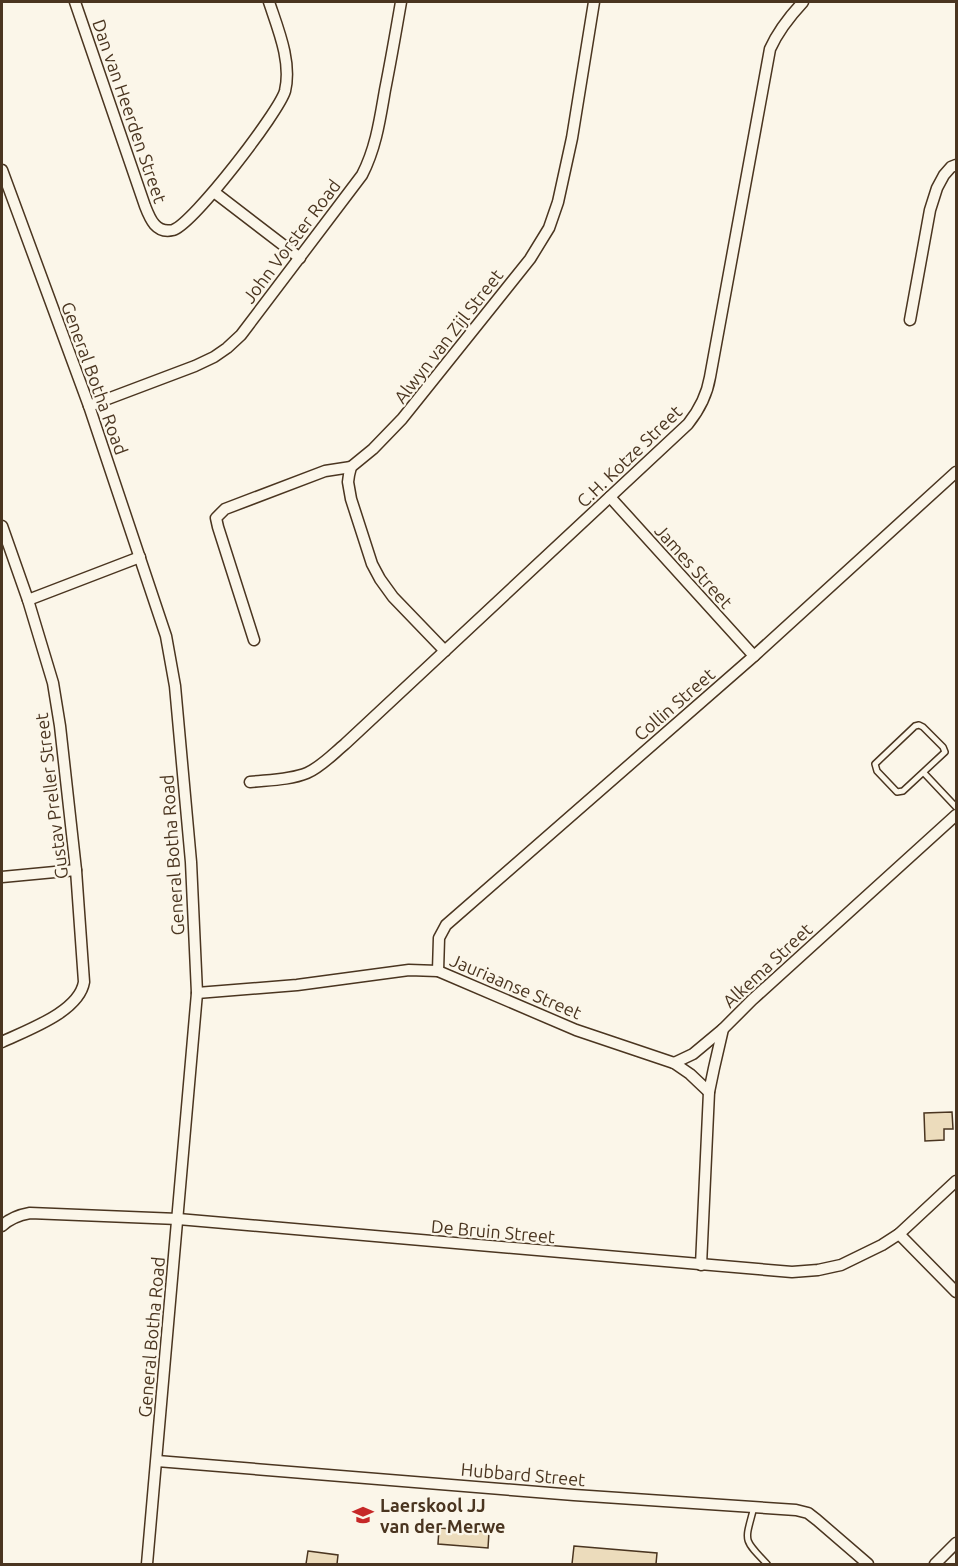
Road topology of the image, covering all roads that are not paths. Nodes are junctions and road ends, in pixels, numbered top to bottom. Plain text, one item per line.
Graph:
1 (75, 2) edge
2 (269, 2) edge
3 (401, 2) edge
4 (594, 2) edge
5 (803, 2) edge
6 (957, 165) edge
7 (2, 176) edge
8 (214, 192) junction
9 (300, 258) junction
10 (910, 320) dead end
11 (89, 406) junction
12 (351, 467) junction
13 (957, 472) edge
14 (610, 497) junction
15 (2, 526) edge
16 (140, 558) junction
17 (27, 600) junction
18 (254, 640) dead end
19 (445, 651) junction
20 (754, 656) junction
21 (924, 773) junction
22 (250, 782) dead end
23 (957, 807) edge
24 (957, 815) edge
25 (76, 870) junction
26 (2, 877) edge
27 (438, 971) junction
28 (197, 993) junction
29 (723, 1029) junction
30 (2, 1042) edge
31 (674, 1063) junction
32 (709, 1092) junction
33 (957, 1181) edge
34 (178, 1219) junction
35 (2, 1226) edge
36 (899, 1234) junction
37 (701, 1265) junction
38 (957, 1292) edge
39 (157, 1461) junction
40 (754, 1508) junction
41 (957, 1543) edge
42 (147, 1564) edge
43 (767, 1564) edge
44 (868, 1564) edge
45 (935, 1564) edge

1 - 8 street, Dan van Heerden Street
2 - 8 street, Dan van Heerden Street
3 - 9 street, John Vorster Road
4 - 12 street, Alwyn van Zijl Street
5 - 14 street, C.H. Kotze Street
6 - 10 street
7 - 11 street, General Botha Road
8 - 9 street
9 - 11 street, John Vorster Road
11 - 16 street, General Botha Road
12 - 18 street
12 - 19 street
13 - 20 street, Collin Street
14 - 19 street, C.H. Kotze Street
14 - 20 street, James Street
15 - 17 street, Gustav Preller Street
16 - 17 street
16 - 28 street, General Botha Road
17 - 25 street, Gustav Preller Street
19 - 22 street, C.H. Kotze Street
20 - 27 street, Collin Street
21 - 21 lane
21 - 23 lane
24 - 29 street, Alkema Street
25 - 26 street
25 - 30 street, Gustav Preller Street
27 - 28 street, Jauriaanse Street
27 - 31 street, Jauriaanse Street
28 - 34 street, General Botha Road
29 - 31 street
29 - 32 street, Alkema Street
31 - 32 street, Jauriaanse Street
32 - 37 street, Alkema Street
33 - 36 street, De Bruin Street
34 - 35 street, De Bruin Street
34 - 37 street, De Bruin Street
34 - 39 street, General Botha Road
36 - 37 street, De Bruin Street
36 - 38 street
39 - 40 street, Hubbard Street
39 - 42 street, General Botha Road
40 - 43 lane
40 - 44 street, Hubbard Street
41 - 45 street

